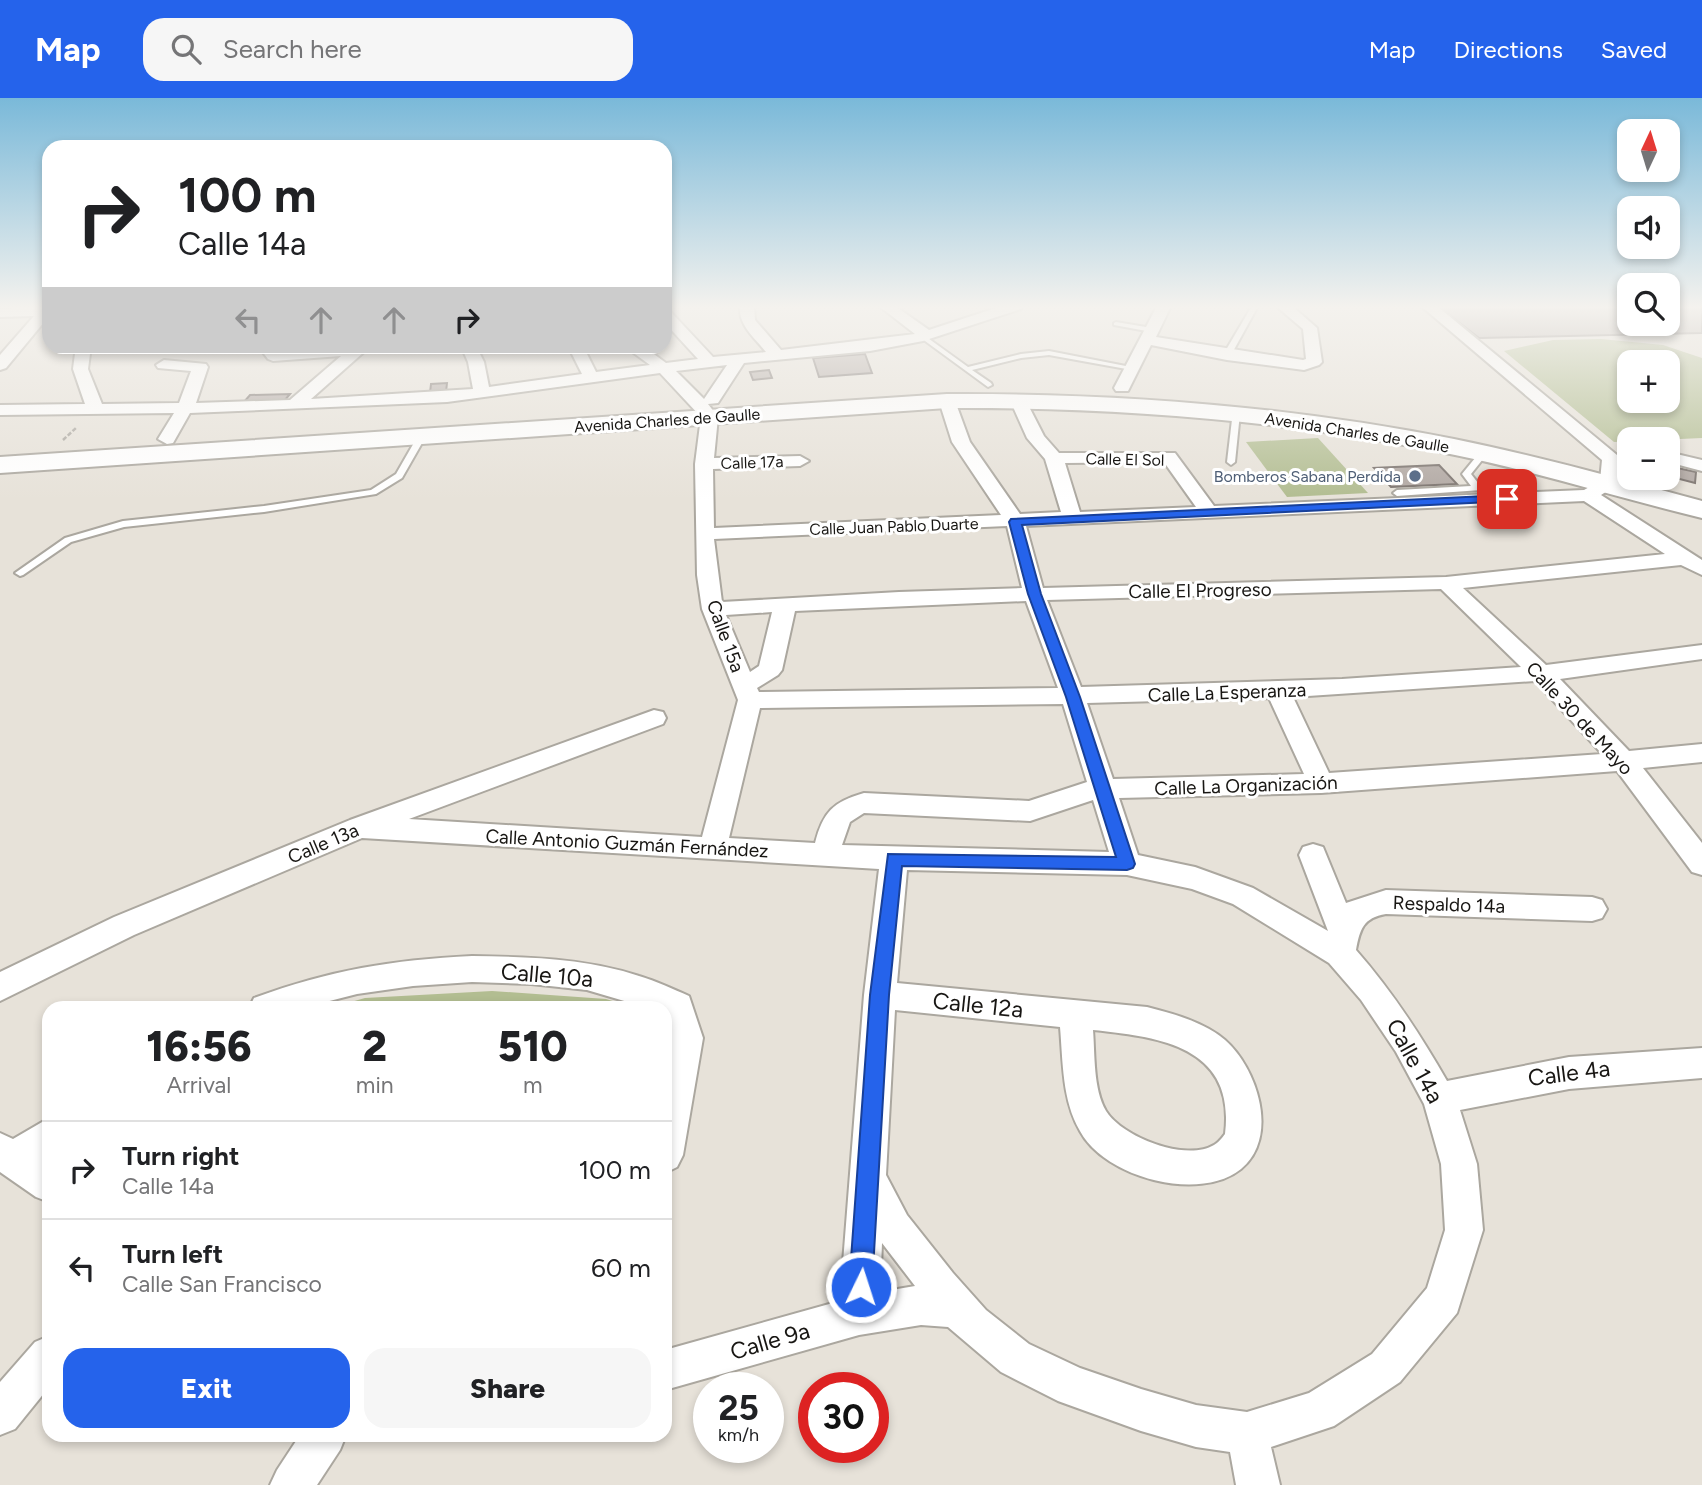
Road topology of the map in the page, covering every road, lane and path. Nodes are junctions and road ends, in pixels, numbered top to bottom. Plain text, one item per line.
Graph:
1 (82, 371) edge
2 (199, 371) edge
3 (333, 371) edge
4 (478, 371) edge
5 (588, 371) edge
6 (651, 371) edge
7 (665, 371) edge
8 (731, 371) edge
9 (969, 371) edge
10 (1104, 371) edge
11 (1131, 371) edge
12 (1497, 371) edge
13 (1127, 378) junction
14 (592, 379) junction
15 (988, 385) junction
16 (482, 393) junction
17 (1018, 400) junction
18 (947, 401) junction
19 (293, 405) junction
20 (707, 406) junction
21 (184, 408) junction
22 (96, 409) junction
23 (0, 410) edge
24 (1236, 413) junction
25 (422, 436) junction
26 (167, 439) junction
27 (0, 449) edge
28 (1483, 454) junction
29 (1054, 458) junction
30 (1680, 460) edge
31 (800, 461) dead end
32 (1231, 462) dead end
33 (704, 464) junction
34 (0, 465) edge
35 (1702, 466) edge
36 (1608, 474) edge
37 (1680, 490) edge
38 (1397, 493) dead end
39 (1702, 496) edge
40 (1702, 510) edge
41 (1210, 513) junction
42 (1072, 518) junction
43 (1015, 522) junction
44 (704, 534) junction
45 (1694, 564) edge
46 (20, 573) dead end
47 (1446, 583) junction
48 (1034, 594) junction
49 (785, 606) junction
50 (713, 609) junction
51 (1702, 652) edge
52 (1541, 673) junction
53 (1278, 691) junction
54 (747, 692) junction
55 (1073, 697) junction
56 (654, 718) dead end
57 (1702, 753) edge
58 (1622, 760) junction
59 (1321, 783) junction
60 (1104, 789) junction
61 (359, 827) junction
62 (713, 849) junction
63 (826, 855) junction
64 (1313, 855) dead end
65 (894, 859) junction
66 (1127, 864) junction
67 (1702, 864) edge
68 (1592, 909) dead end
69 (1342, 944) junction
70 (0, 987) edge
71 (880, 995) junction
72 (288, 1001) edge
73 (668, 1001) edge
74 (672, 1003) edge
75 (1075, 1015) junction
76 (1702, 1063) edge
77 (1439, 1099) junction
78 (672, 1118) edge
79 (42, 1138) edge
80 (7, 1155) edge
81 (868, 1177) junction
82 (42, 1179) edge
83 (958, 1308) junction
84 (859, 1315) junction
85 (42, 1364) edge
86 (672, 1368) edge
87 (0, 1414) edge
88 (1247, 1433) junction
89 (320, 1442) edge
90 (292, 1485) edge
91 (1258, 1485) edge

1 - 22 street
2 - 21 street
3 - 19 street
4 - 16 street
5 - 14 street
6 - 14 street
7 - 20 street
8 - 20 street
9 - 15 lane
10 - 13 lane
11 - 13 street
12 - 36 street
13 - 15 main road, Avenida Charles de Gaulle
13 - 36 main road, Avenida Charles de Gaulle
14 - 16 street
15 - 20 main road, Avenida Charles de Gaulle
16 - 19 street
17 - 18 main road, Avenida Charles de Gaulle
17 - 24 main road, Avenida Charles de Gaulle
17 - 29 street
18 - 20 main road, Avenida Charles de Gaulle
18 - 43 street
19 - 21 street
20 - 25 main road, Avenida Charles de Gaulle
20 - 26 main road, Avenida Charles de Gaulle
20 - 33 street, Calle 15a
21 - 22 street
21 - 26 street
22 - 23 street
24 - 28 main road, Avenida Charles de Gaulle
24 - 32 lane
25 - 34 main road, Avenida Charles de Gaulle
25 - 46 lane
26 - 27 main road, Avenida Charles de Gaulle
28 - 36 main road, Avenida Charles de Gaulle
28 - 38 lane
29 - 41 street, Calle El Sol
29 - 42 street
30 - 35 street
31 - 33 street, Calle 17a
33 - 44 street, Calle 15a
36 - 40 main road, Avenida Charles de Gaulle
36 - 41 street, Calle Juan Pablo Duarte
36 - 45 street
37 - 39 main road
41 - 42 street, Calle Juan Pablo Duarte
42 - 43 street, Calle Juan Pablo Duarte
43 - 44 street, Calle Juan Pablo Duarte
43 - 48 street
44 - 50 street, Calle 15a
45 - 47 street, Calle El Progreso
47 - 48 street, Calle El Progreso
47 - 52 street, Calle 30 de Mayo
48 - 49 street, Calle El Progreso
48 - 55 street
49 - 50 street, Calle El Progreso
49 - 54 street
50 - 54 street, Calle 15a
51 - 52 street, Calle La Esperanza
52 - 53 street, Calle La Esperanza
52 - 58 street, Calle 30 de Mayo
53 - 55 street, Calle La Esperanza
53 - 59 street
54 - 55 street, Calle La Esperanza
54 - 62 street
55 - 60 street
56 - 61 street, Calle 13a
57 - 58 street, Calle La Organización
58 - 59 street, Calle La Organización
58 - 67 street, Calle 30 de Mayo
59 - 60 street, Calle La Organización
60 - 63 street, Calle La Organización
60 - 66 street
61 - 62 street, Calle Antonio Guzmán Fernández
61 - 70 street, Calle 13a
62 - 63 street, Calle Antonio Guzmán Fernández
63 - 65 street, Calle Antonio Guzmán Fernández
64 - 69 street
65 - 66 street, Calle 14a
65 - 71 street
66 - 69 street, Calle 14a
68 - 69 street, Respaldo 14a
69 - 77 street, Calle 14a
71 - 75 street, Calle 12a
71 - 81 street
72 - 73 street, Calle 10a
74 - 78 street, Calle 10a
75 - 75 street, Calle 12a
76 - 77 street, Calle 4a
77 - 88 street, Calle 14a
79 - 80 street
80 - 82 street
81 - 83 street, Calle 14a
81 - 84 street
83 - 84 street, Calle 9a
83 - 88 street, Calle 14a
84 - 86 street, Calle 9a
85 - 87 street
88 - 91 street
89 - 90 street

